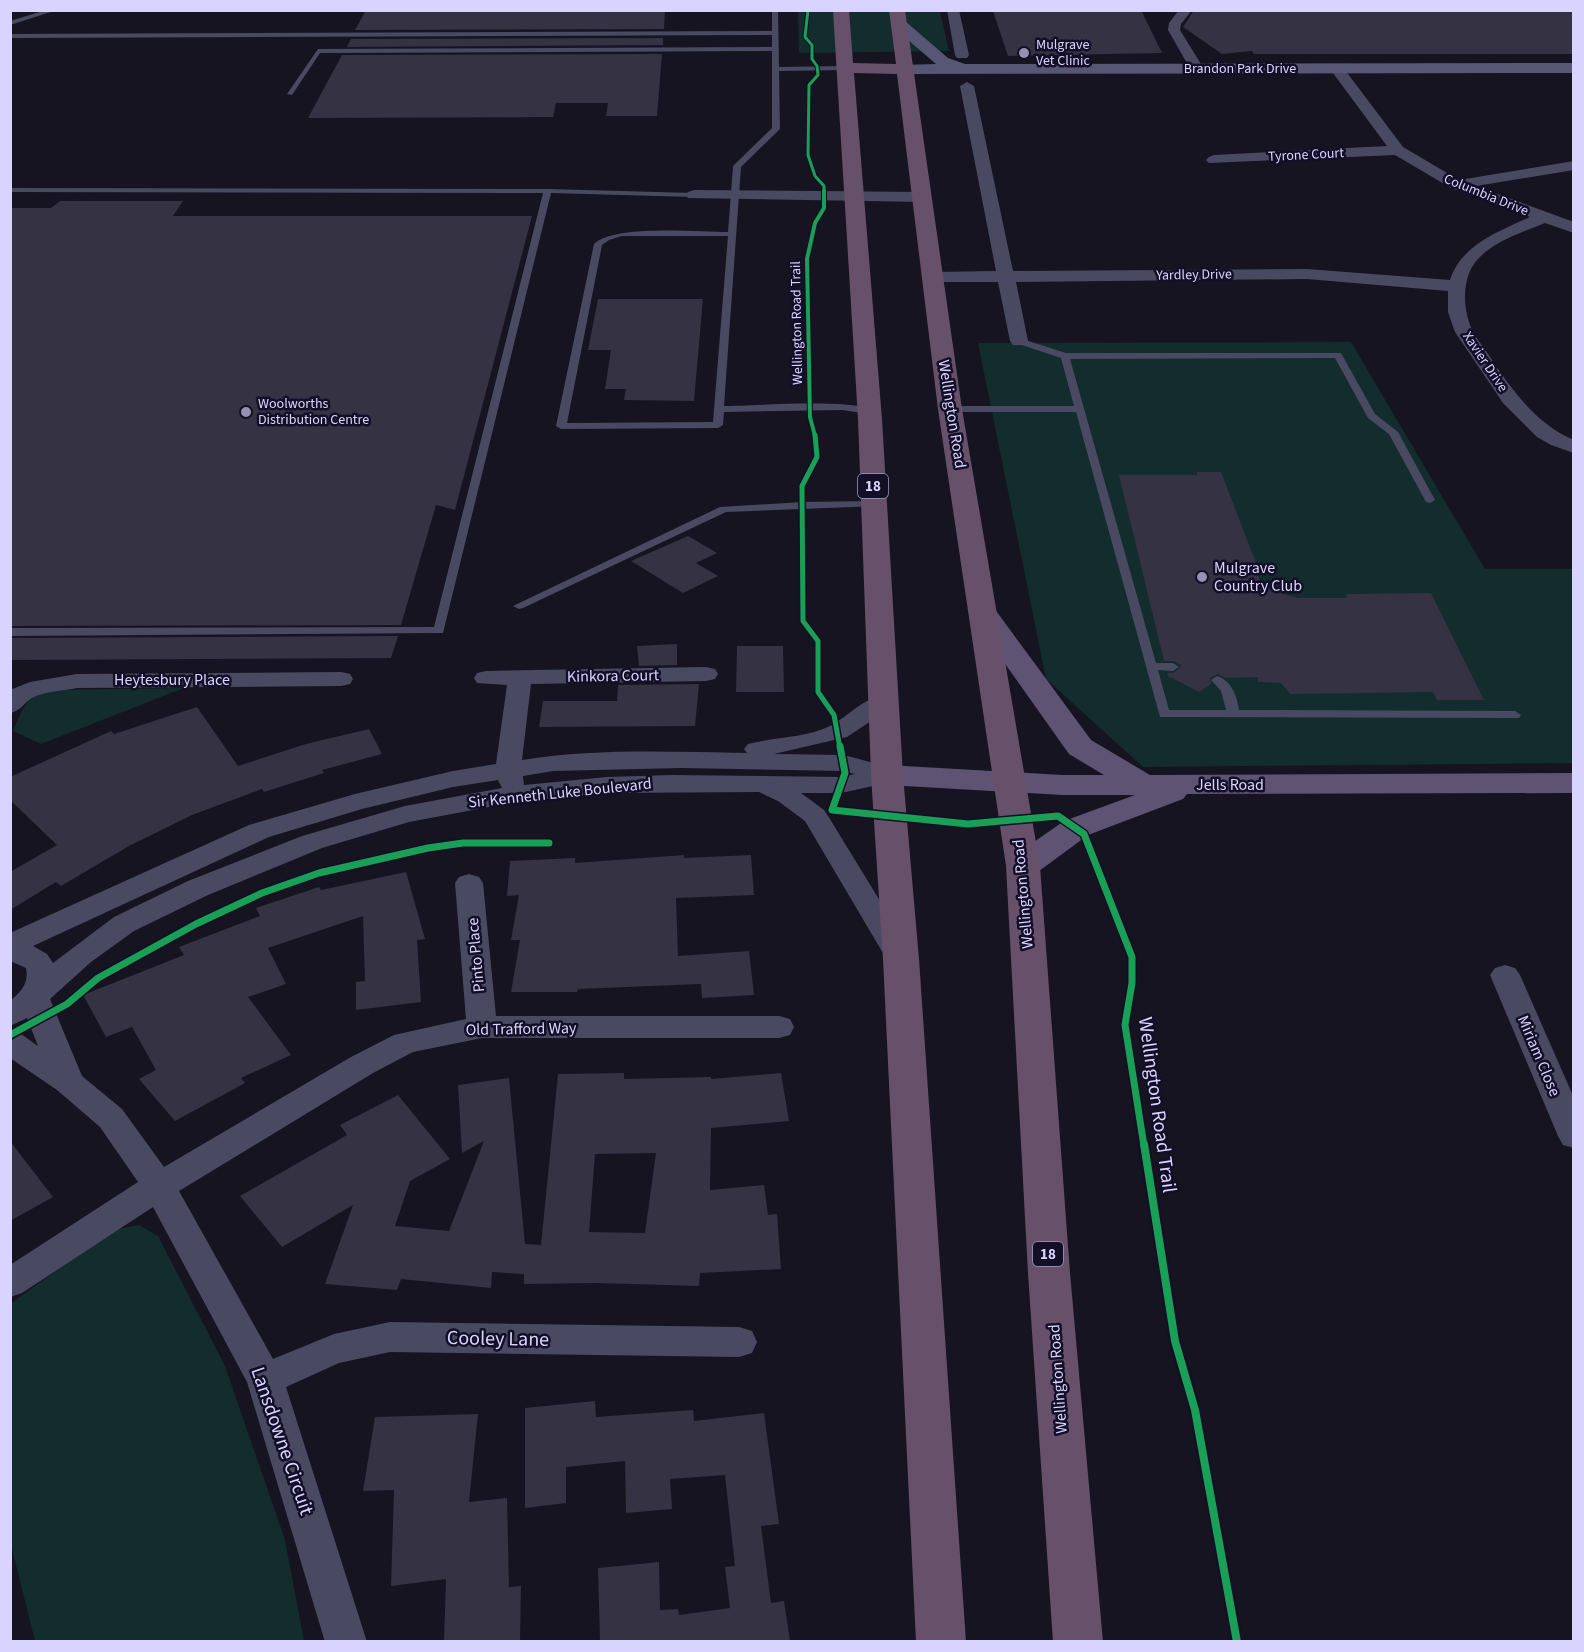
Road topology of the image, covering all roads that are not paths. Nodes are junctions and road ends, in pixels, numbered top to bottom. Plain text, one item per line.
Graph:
1 (54, 10) edge
2 (775, 10) edge
3 (841, 10) edge
4 (953, 10) edge
5 (1186, 10) edge
6 (898, 17) edge
7 (10, 23) edge
8 (776, 33) junction
9 (10, 36) edge
10 (776, 49) junction
11 (962, 62) junction
12 (1574, 68) edge
13 (777, 69) junction
14 (845, 69) junction
15 (906, 69) junction
16 (1010, 69) junction
17 (1197, 69) junction
18 (1337, 69) junction
19 (967, 86) dead end
20 (290, 94) dead end
21 (911, 102) junction
22 (1398, 150) junction
23 (1214, 160) dead end
24 (1574, 165) edge
25 (1457, 185) junction
26 (10, 190) edge
27 (548, 191) junction
28 (694, 195) joint
29 (734, 195) junction
30 (854, 196) junction
31 (923, 196) junction
32 (1542, 218) junction
33 (1574, 228) edge
34 (731, 234) junction
35 (933, 276) junction
36 (1006, 277) junction
37 (1455, 286) junction
38 (1019, 342) joint
39 (1065, 356) junction
40 (719, 409) junction
41 (950, 409) junction
42 (1079, 409) junction
43 (869, 411) junction
44 (1574, 447) edge
45 (1430, 500) dead end
46 (874, 504) junction
47 (519, 606) dead end
48 (984, 614) junction
49 (10, 632) edge
50 (1150, 666) junction
51 (1173, 667) dead end
52 (706, 674) dead end
53 (486, 678) dead end
54 (520, 678) junction
55 (342, 679) dead end
56 (1217, 680) dead end
57 (883, 702) junction
58 (10, 706) edge
59 (1233, 713) junction
60 (1515, 715) dead end
61 (681, 760) junction
62 (887, 775) junction
63 (511, 782) junction
64 (1009, 783) junction
65 (1574, 783) edge
66 (763, 785) junction
67 (1145, 785) junction
68 (1190, 785) junction
69 (1023, 866) junction
70 (470, 883) dead end
71 (10, 945) edge
72 (10, 951) edge
73 (901, 959) junction
74 (1505, 975) dead end
75 (27, 1002) edge
76 (482, 1027) junction
77 (779, 1028) dead end
78 (10, 1042) edge
79 (68, 1082) junction
80 (1574, 1136) edge
81 (159, 1186) junction
82 (10, 1283) edge
83 (739, 1342) dead end
84 (265, 1379) junction
85 (346, 1641) edge
86 (941, 1641) edge
87 (1078, 1641) edge

1 - 7 lane
2 - 8 lane
3 - 14 highway, 18
4 - 11 street
5 - 17 street
6 - 11 street
6 - 15 highway, Wellington Road / 18
8 - 9 lane
8 - 10 lane
10 - 13 lane
10 - 20 lane
11 - 15 street, Brandon Park Drive
11 - 16 street, Brandon Park Drive
12 - 18 street, Brandon Park Drive
13 - 14 lane
13 - 29 lane
14 - 15 highway
14 - 30 highway, 18
15 - 21 highway, Wellington Road / 18
16 - 17 street, Brandon Park Drive
16 - 21 street
17 - 18 street, Brandon Park Drive
18 - 22 street, Columbia Drive
19 - 36 street
21 - 31 highway, Wellington Road / 18
22 - 23 street, Tyrone Court
22 - 25 street, Columbia Drive
24 - 25 street
25 - 32 street, Columbia Drive
26 - 27 lane
27 - 28 lane
27 - 49 lane
28 - 29 street
29 - 30 street
29 - 34 lane
30 - 31 street
30 - 43 highway, 18
31 - 35 highway, Wellington Road / 18
32 - 33 street, Columbia Drive
32 - 37 street
34 - 40 lane
34 - 40 lane
35 - 36 street, Yardley Drive
35 - 41 highway, Wellington Road / 18
36 - 37 street, Yardley Drive
36 - 38 street
37 - 44 street, Xavier Drive
38 - 39 lane
39 - 42 lane
39 - 45 lane
40 - 43 lane
41 - 42 lane
41 - 48 highway, Wellington Road / 18
42 - 50 lane
43 - 46 highway, 18
46 - 47 lane
46 - 57 highway, 18
48 - 64 highway, Wellington Road / 18
48 - 67 main road
50 - 51 lane
50 - 59 lane
52 - 54 street, Kinkora Court
53 - 54 street, Kinkora Court
54 - 63 street
55 - 58 street, Heytesbury Place
56 - 59 lane
57 - 61 street, Sir Kenneth Luke Boulevard
57 - 62 highway, 18
59 - 60 lane
61 - 62 street, Sir Kenneth Luke Boulevard
61 - 63 street, Sir Kenneth Luke Boulevard
62 - 64 main road, Jells Road
62 - 66 street, Sir Kenneth Luke Boulevard
62 - 73 highway, 18
63 - 66 street, Sir Kenneth Luke Boulevard
63 - 71 street, Sir Kenneth Luke Boulevard
63 - 75 street, Sir Kenneth Luke Boulevard
64 - 67 main road, Jells Road
64 - 69 highway, Wellington Road / 18
65 - 68 main road, Jells Road
66 - 73 street
67 - 68 main road, Jells Road
68 - 69 main road
69 - 87 highway, Wellington Road / 18
70 - 76 street, Pinto Place
72 - 75 street
73 - 86 highway, 18
74 - 80 street, Miriam Close
75 - 79 street, Lansdowne Circuit
76 - 77 street, Old Trafford Way
76 - 81 street, Old Trafford Way
78 - 79 street, Lansdowne Circuit
79 - 81 street, Lansdowne Circuit
81 - 82 street
81 - 84 street, Lansdowne Circuit
83 - 84 street, Cooley Lane
84 - 85 street, Lansdowne Circuit

